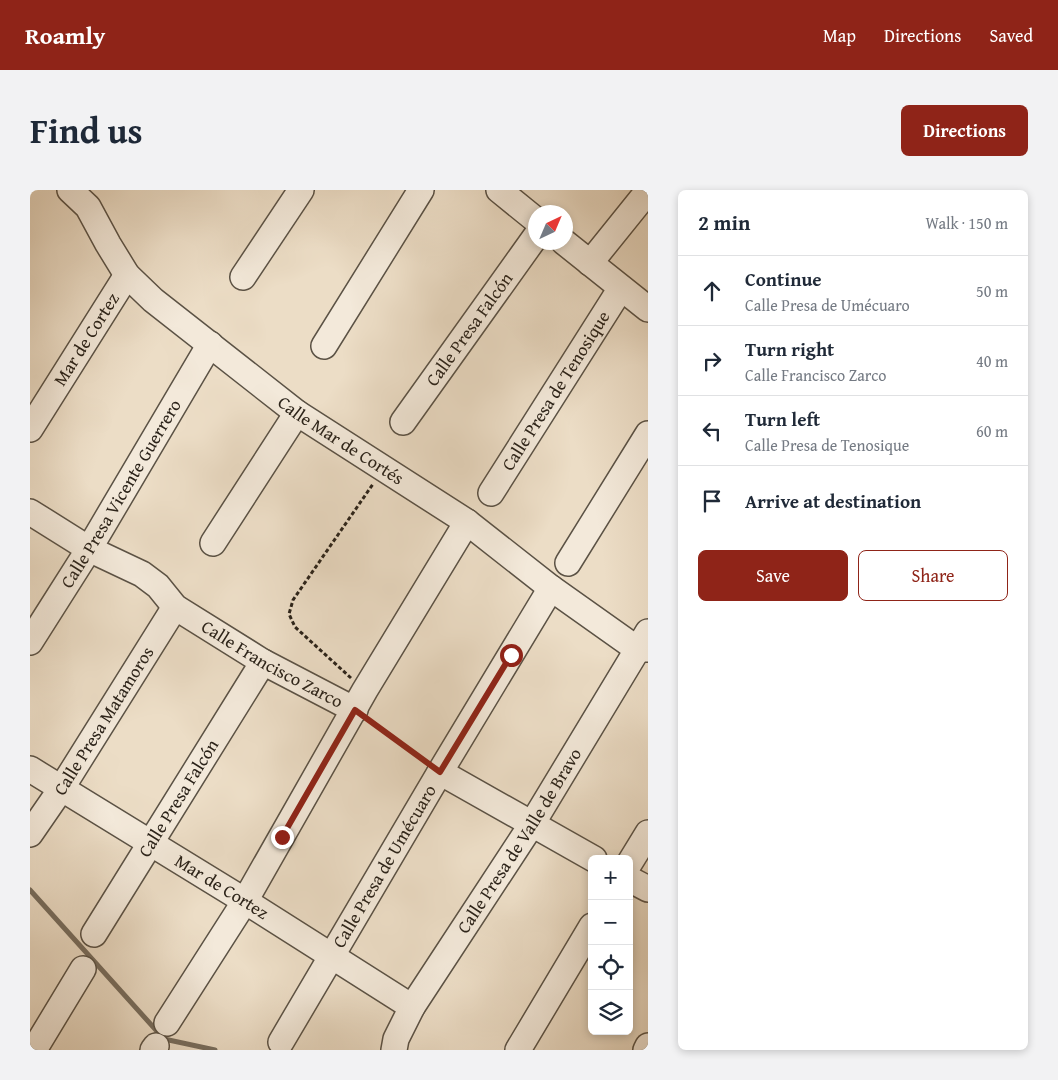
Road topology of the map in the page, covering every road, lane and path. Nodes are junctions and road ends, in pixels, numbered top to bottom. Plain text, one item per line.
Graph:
1 (70, 190) edge
2 (301, 190) edge
3 (422, 190) edge
4 (498, 190) edge
5 (648, 190) edge
6 (528, 214) edge
7 (528, 247) edge
8 (573, 249) edge
9 (590, 263) junction
10 (128, 274) junction
11 (243, 277) dead end
12 (621, 288) junction
13 (648, 309) edge
14 (210, 344) junction
15 (324, 346) dead end
16 (297, 413) junction
17 (403, 422) dead end
18 (30, 429) edge
19 (648, 434) edge
20 (384, 469) junction
21 (491, 493) dead end
22 (30, 512) edge
23 (467, 522) junction
24 (213, 543) dead end
25 (89, 549) junction
26 (568, 562) dead end
27 (551, 588) junction
28 (175, 607) junction
29 (30, 642) edge
30 (644, 644) edge
31 (263, 662) junction
32 (360, 700) junction
33 (30, 770) edge
34 (440, 772) junction
35 (61, 788) junction
36 (532, 824) junction
37 (648, 833) edge
38 (30, 834) edge
39 (150, 843) junction
40 (588, 856) edge
41 (633, 857) edge
42 (633, 881) edge
43 (648, 889) edge
44 (245, 901) junction
45 (588, 933) edge
46 (94, 934) dead end
47 (332, 956) junction
48 (83, 969) dead end
49 (412, 1007) junction
50 (167, 1023) dead end
51 (281, 1042) dead end
52 (648, 1046) edge
53 (34, 1050) edge
54 (394, 1050) edge
55 (518, 1050) edge
56 (646, 1050) edge

1 - 10 street, Calle Mar de Cortés
2 - 11 street
3 - 15 street
4 - 6 street
5 - 9 street
7 - 17 street, Calle Presa Falcón
8 - 9 street
9 - 12 street
10 - 14 street, Calle Mar de Cortés
10 - 18 street, Mar de Cortez
12 - 13 street
12 - 21 street, Calle Presa de Tenosique
14 - 16 street, Calle Mar de Cortés
14 - 25 street, Calle Presa Vicente Guerrero
16 - 20 street, Calle Mar de Cortés
16 - 24 street
19 - 26 street
20 - 23 street, Calle Mar de Cortés
20 - 32 path
22 - 25 street, Calle Francisco Zarco
23 - 27 street, Calle Mar de Cortés
23 - 32 street
25 - 28 street, Calle Francisco Zarco
25 - 29 street, Calle Presa Vicente Guerrero
27 - 30 street, Calle Mar de Cortés
27 - 34 street, Calle Presa de Umécuaro
28 - 31 street, Calle Francisco Zarco
28 - 35 street, Calle Presa Matamoros
30 - 36 street, Calle Presa de Valle de Bravo
31 - 32 street, Calle Francisco Zarco
31 - 39 street, Calle Presa Falcón
32 - 34 path, Calle Francisco Zarco
32 - 44 street
33 - 35 street, Mar de Cortez
34 - 36 street
34 - 47 street, Calle Presa de Umécuaro
35 - 38 street, Calle Presa Matamoros
35 - 39 street, Mar de Cortez
36 - 40 street
36 - 49 street, Calle Presa de Valle de Bravo
37 - 41 street
39 - 44 street, Mar de Cortez
39 - 46 street, Calle Presa Falcón
42 - 43 street
44 - 47 street, Mar de Cortez
44 - 50 street
45 - 55 street
47 - 49 street, Mar de Cortez
47 - 51 street, Calle Presa de Umécuaro
48 - 53 street
49 - 54 street, Calle Presa de Valle de Bravo
52 - 56 street

